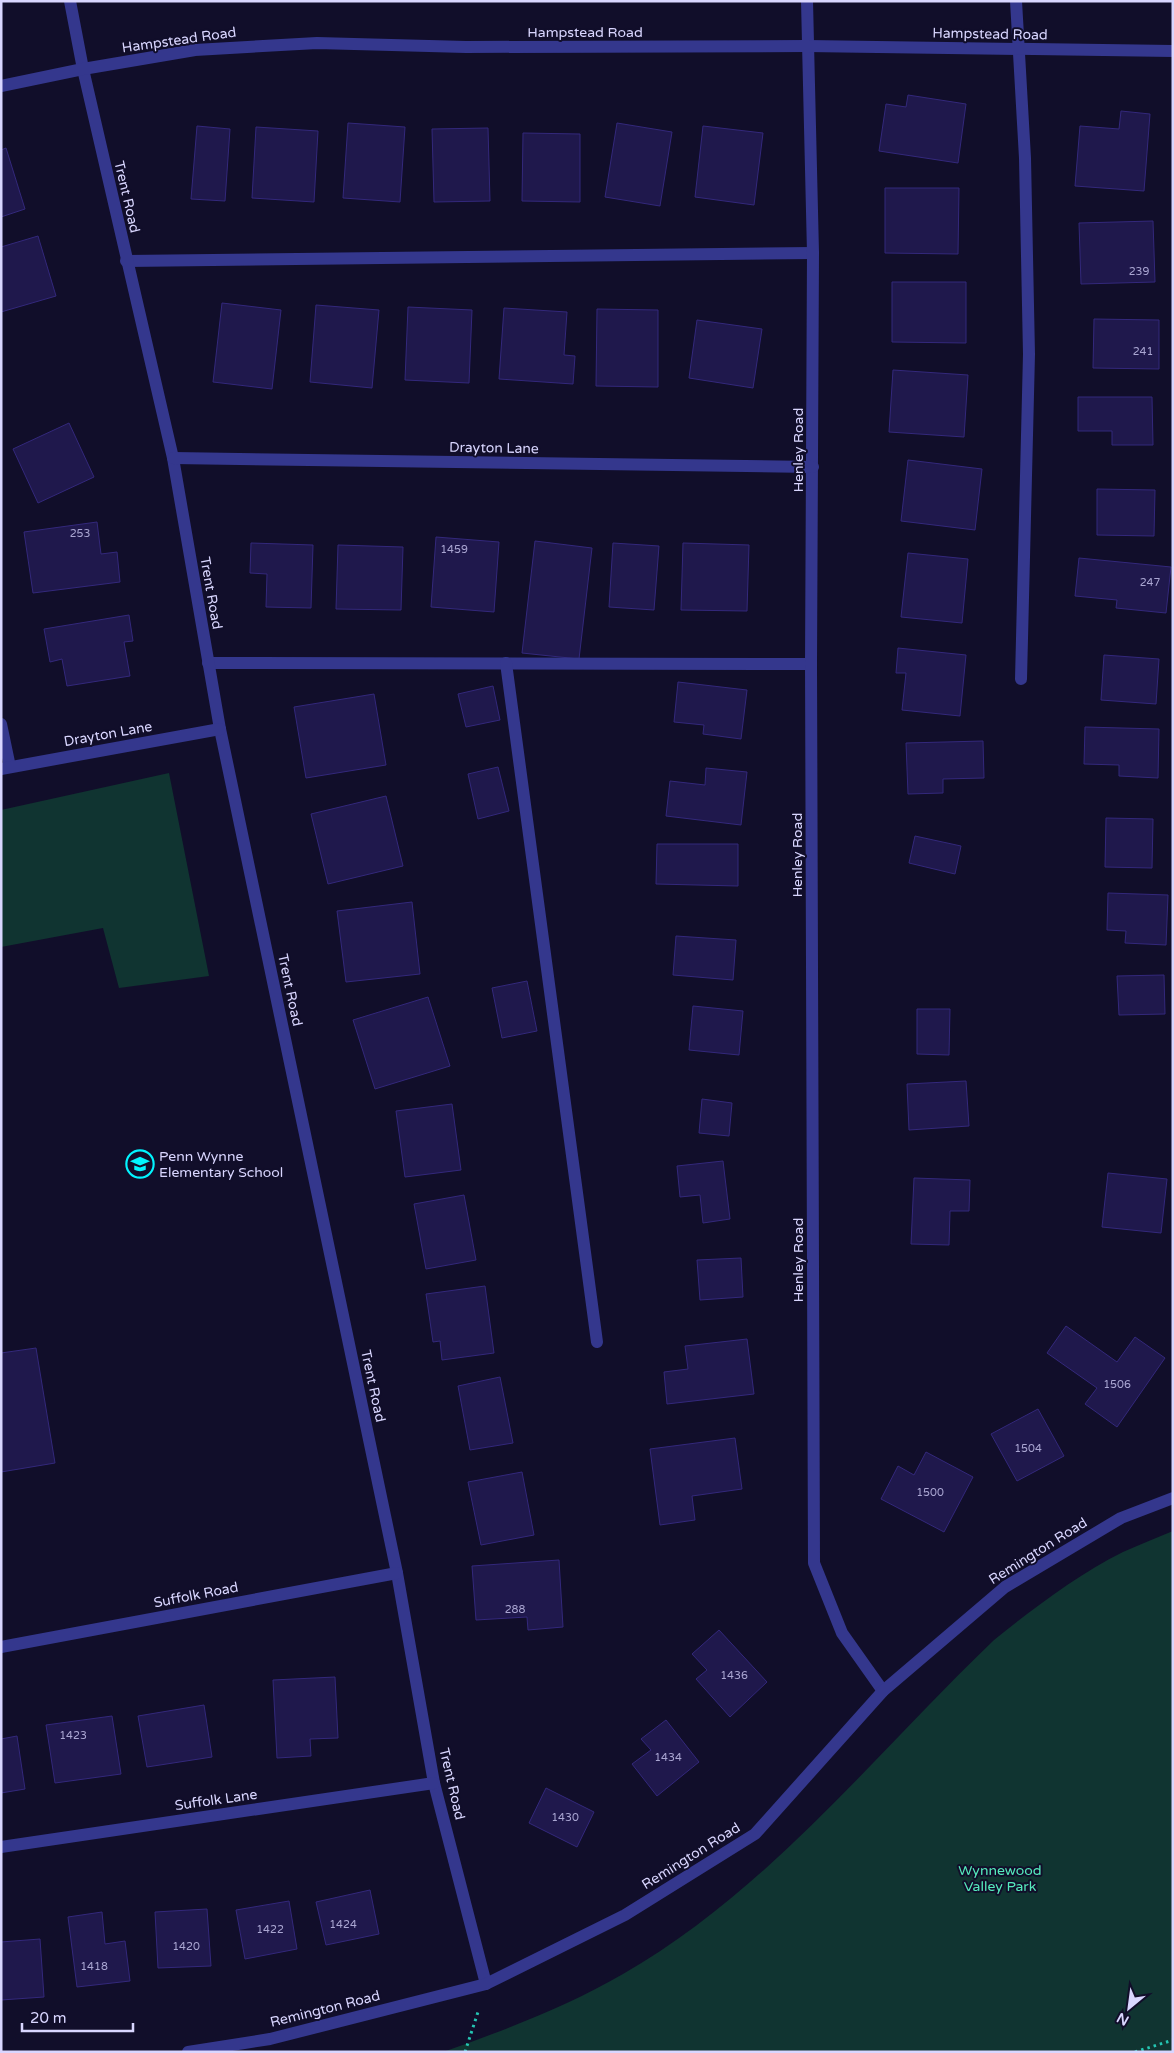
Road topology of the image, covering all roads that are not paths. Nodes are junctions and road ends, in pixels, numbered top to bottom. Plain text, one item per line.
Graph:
1 (70, 1) edge
2 (807, 1) edge
3 (1016, 1) edge
4 (807, 46) junction
5 (1017, 50) junction
6 (1173, 51) edge
7 (83, 69) junction
8 (1, 86) edge
9 (813, 253) junction
10 (126, 261) junction
11 (174, 458) junction
12 (813, 467) junction
13 (208, 663) junction
14 (506, 664) junction
15 (811, 664) junction
16 (1021, 679) dead end
17 (1, 724) edge
18 (220, 729) junction
19 (6, 768) edge
20 (597, 1342) dead end
21 (1173, 1498) edge
22 (397, 1573) junction
23 (1, 1647) edge
24 (883, 1690) junction
25 (434, 1783) junction
26 (1, 1847) edge
27 (486, 1984) junction
28 (188, 2052) edge

1 - 7 street, Trent Road
2 - 4 street, Henley Road
3 - 5 street
4 - 5 street, Hampstead Road
4 - 7 street, Hampstead Road
4 - 9 street, Henley Road
5 - 6 street, Hampstead Road
5 - 16 street
7 - 8 street, Hampstead Road
7 - 10 street, Trent Road
9 - 10 street
9 - 12 street, Henley Road
10 - 11 street, Trent Road
11 - 12 street, Drayton Lane
11 - 13 street, Trent Road
12 - 15 street, Henley Road
13 - 14 street
13 - 18 street, Trent Road
14 - 15 street
14 - 20 street
15 - 24 street, Henley Road
17 - 19 street
18 - 19 street, Drayton Lane
18 - 22 street, Trent Road
21 - 24 street, Remington Road
22 - 23 street, Suffolk Road
22 - 25 street, Trent Road
24 - 27 street, Remington Road
25 - 26 street, Suffolk Lane
25 - 27 street, Trent Road
27 - 28 street, Remington Road

